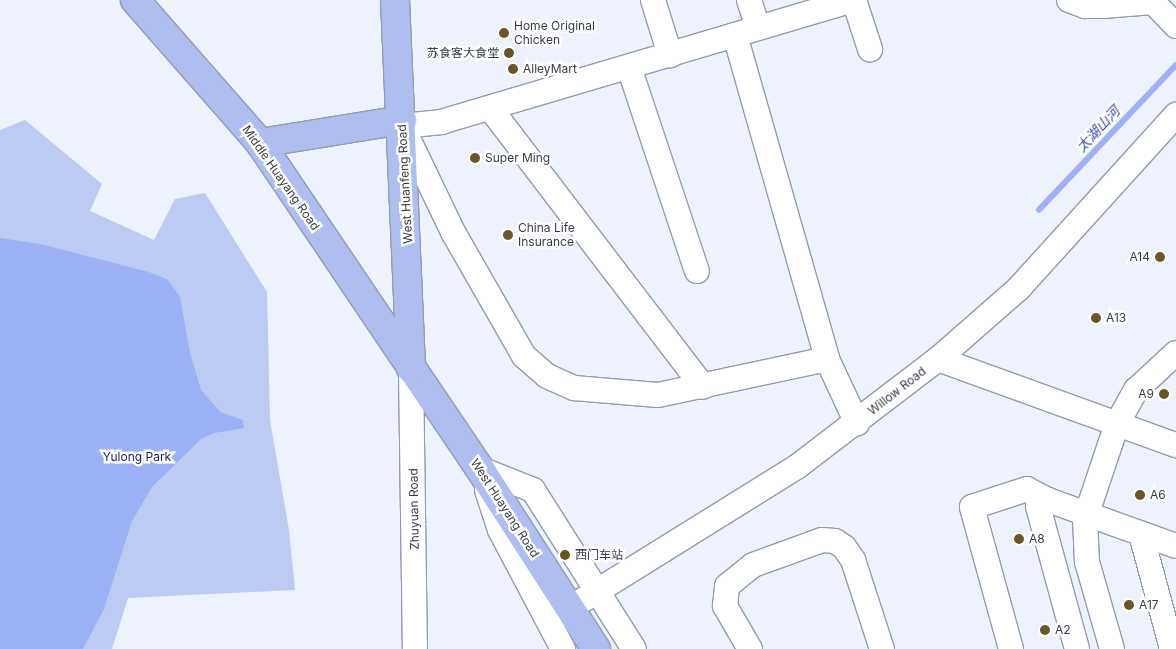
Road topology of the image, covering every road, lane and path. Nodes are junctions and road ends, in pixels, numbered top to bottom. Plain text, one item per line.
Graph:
1 (134, 0) edge
2 (395, 0) edge
3 (653, 0) edge
4 (749, 0) edge
5 (854, 0) edge
6 (1069, 0) edge
7 (1152, 1) edge
8 (1176, 26) edge
9 (758, 28) junction
10 (735, 35) junction
11 (870, 49) dead end
12 (670, 55) junction
13 (629, 67) junction
14 (490, 108) junction
15 (1176, 115) edge
16 (402, 123) junction
17 (260, 143) junction
18 (697, 271) dead end
19 (1176, 353) edge
20 (827, 359) junction
21 (938, 359) junction
22 (411, 369) junction
23 (703, 387) junction
24 (857, 423) junction
25 (1117, 424) junction
26 (1176, 445) edge
27 (480, 469) junction
28 (1048, 500) junction
29 (1087, 514) junction
30 (1141, 534) junction
31 (1176, 546) edge
32 (597, 590) junction
33 (570, 608) junction
34 (415, 649) edge
35 (563, 649) edge
36 (596, 649) edge
37 (634, 649) edge
38 (750, 649) edge
39 (882, 649) edge
40 (1011, 649) edge
41 (1077, 649) edge
42 (1112, 649) edge
43 (1172, 649) edge

1 - 17 main road, Middle Huayang Road
2 - 16 main road, West Huanfeng Road
3 - 12 street
4 - 9 street
5 - 9 street
5 - 11 street
6 - 7 street
7 - 8 street
9 - 10 street
10 - 12 street
10 - 20 street
12 - 13 street
13 - 14 street
13 - 18 street
14 - 16 street
14 - 23 street
15 - 21 street, Willow Road
16 - 17 main road
16 - 22 main road, West Huanfeng Road
16 - 23 street
17 - 22 main road, Middle Huayang Road
19 - 25 street
20 - 23 street
20 - 24 street
21 - 24 street, Willow Road
21 - 25 street
22 - 27 main road, West Huayang Road
22 - 34 street, Zhuyuan Road
24 - 32 street, Willow Road
25 - 26 street
25 - 29 street
27 - 32 street
27 - 33 main road, West Huayang Road
27 - 35 street
28 - 29 street
28 - 40 street
28 - 41 street
29 - 30 street
29 - 42 street
30 - 31 street
30 - 43 street
32 - 33 street, Willow Road
32 - 37 street
33 - 36 main road, West Huayang Road
38 - 39 street

